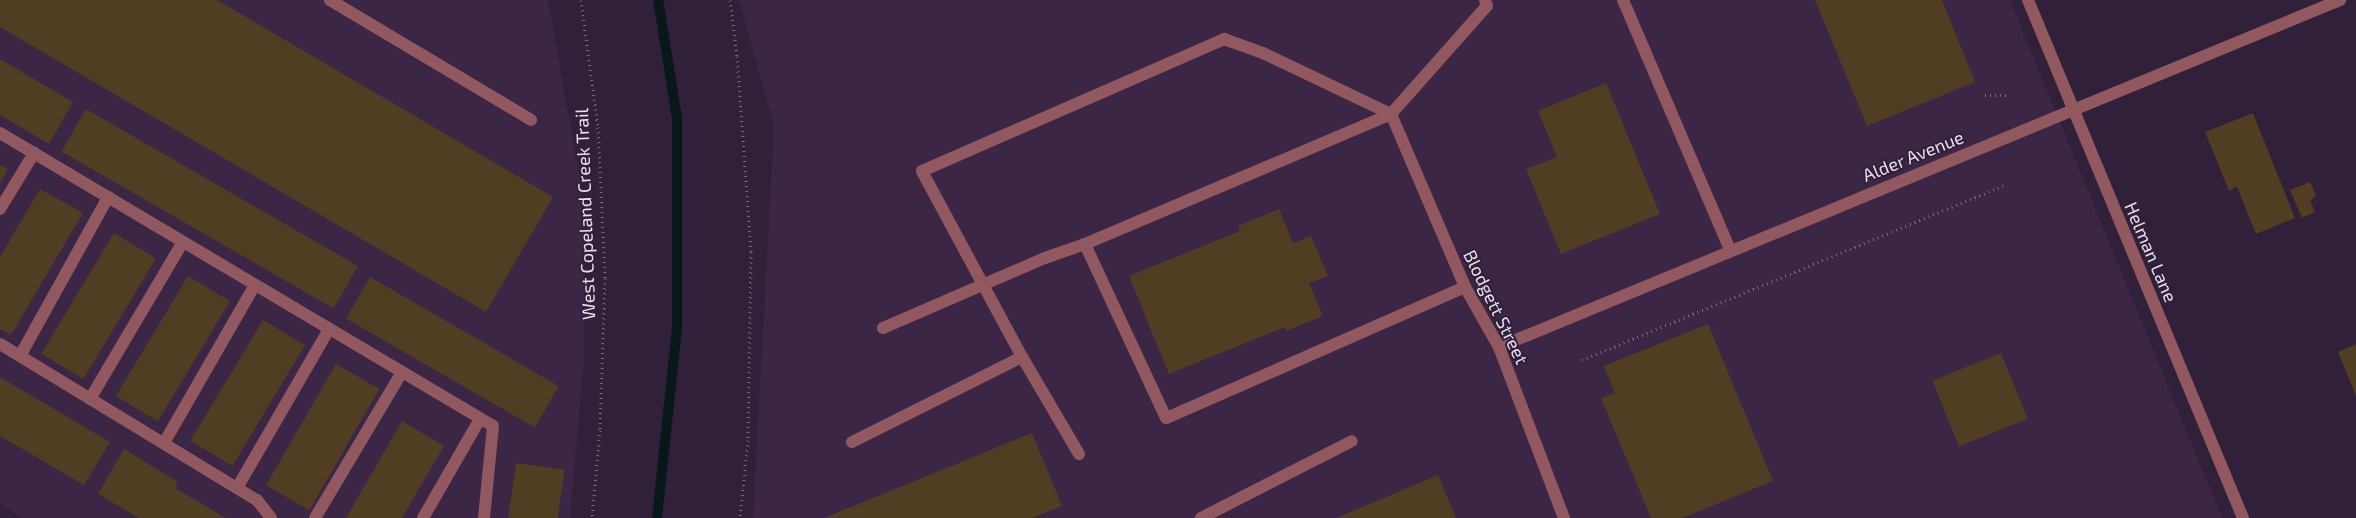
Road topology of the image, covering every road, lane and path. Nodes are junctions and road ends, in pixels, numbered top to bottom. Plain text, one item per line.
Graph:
1 (330, 0) edge
2 (581, 0) edge
3 (730, 0) edge
4 (1500, 0) edge
5 (1623, 0) edge
6 (2028, 0) edge
7 (2340, 0) edge
8 (1486, 3) edge
9 (1985, 95) dead end
10 (2010, 95) dead end
11 (2073, 109) junction
12 (1391, 114) junction
13 (531, 120) dead end
14 (0, 133) edge
15 (34, 153) junction
16 (2004, 185) dead end
17 (108, 197) junction
18 (0, 209) edge
19 (183, 242) junction
20 (1085, 244) junction
21 (1730, 250) junction
22 (255, 285) junction
23 (983, 286) junction
24 (1465, 287) junction
25 (883, 328) dead end
26 (329, 329) junction
27 (0, 344) edge
28 (1500, 347) junction
29 (20, 356) junction
30 (1022, 357) junction
31 (1582, 360) dead end
32 (402, 372) junction
33 (90, 399) junction
34 (480, 418) junction
35 (1352, 441) dead end
36 (852, 442) dead end
37 (164, 443) junction
38 (1079, 454) dead end
39 (237, 488) junction
40 (271, 518) edge
41 (315, 518) edge
42 (423, 518) edge
43 (484, 518) edge
44 (592, 518) edge
45 (740, 518) edge
46 (1201, 518) edge
47 (1564, 518) edge
48 (2243, 518) edge

1 - 13 street
2 - 44 path, West Copeland Creek Trail
3 - 45 path
4 - 8 street
5 - 21 street
6 - 11 street, Helman Lane
7 - 11 street, Alder Avenue
8 - 12 street
9 - 10 path
11 - 21 street, Alder Avenue
11 - 48 street, Helman Lane
12 - 20 street
12 - 23 street
12 - 24 street, Blodgett Street
14 - 15 street
15 - 17 street
15 - 18 street
16 - 31 path
17 - 19 street
17 - 29 street
19 - 22 street
19 - 33 street
20 - 23 street
20 - 24 street
21 - 28 street, Alder Avenue
22 - 26 street
22 - 37 street
23 - 25 street
23 - 30 street
24 - 28 street, Blodgett Street
26 - 32 street
26 - 39 street
27 - 29 street
28 - 47 street, Blodgett Street
29 - 33 street
30 - 36 street
30 - 38 street
32 - 34 street
32 - 41 street
33 - 37 street
34 - 42 street
34 - 43 street
35 - 46 street
37 - 39 street
39 - 40 street

